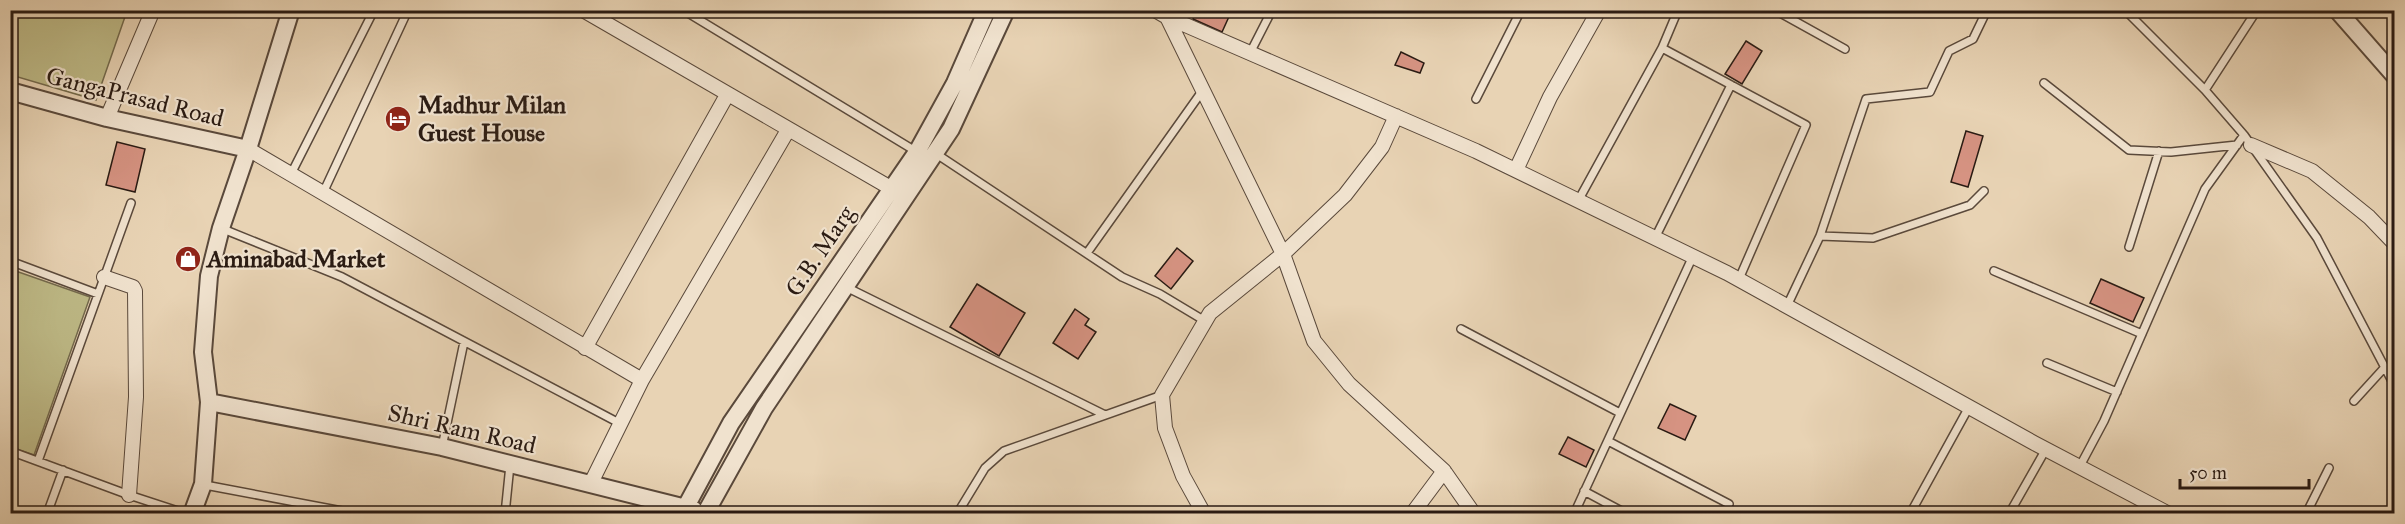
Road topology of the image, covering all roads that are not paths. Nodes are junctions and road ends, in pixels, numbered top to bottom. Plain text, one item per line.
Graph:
1 (153, 10) edge
2 (291, 10) edge
3 (374, 10) edge
4 (408, 10) edge
5 (583, 10) edge
6 (683, 10) edge
7 (987, 10) edge
8 (1006, 10) edge
9 (1272, 10) edge
10 (1521, 10) edge
11 (1599, 10) edge
12 (1678, 10) edge
13 (1775, 10) edge
14 (1987, 10) edge
15 (2125, 10) edge
16 (2257, 10) edge
17 (2337, 10) edge
18 (1161, 14) edge
19 (1662, 48) junction
20 (1845, 49) dead end
21 (1250, 53) junction
22 (2394, 75) edge
23 (2044, 83) dead end
24 (1731, 85) junction
25 (1203, 90) junction
26 (2205, 90) junction
27 (10, 91) edge
28 (727, 95) junction
29 (1476, 99) dead end
30 (1396, 116) junction
31 (107, 118) junction
32 (788, 130) junction
33 (2244, 141) junction
34 (248, 149) junction
35 (2159, 151) junction
36 (917, 152) junction
37 (936, 153) junction
38 (1516, 170) junction
39 (291, 175) junction
40 (1984, 190) dead end
41 (323, 193) junction
42 (899, 193) junction
43 (1578, 201) junction
44 (131, 203) dead end
45 (221, 228) junction
46 (1820, 236) junction
47 (1655, 238) junction
48 (2394, 243) edge
49 (2129, 248) dead end
50 (1087, 253) junction
51 (1283, 254) junction
52 (1693, 256) junction
53 (10, 261) edge
54 (1994, 271) dead end
55 (104, 276) junction
56 (1739, 279) junction
57 (846, 286) junction
58 (98, 294) junction
59 (1788, 306) junction
60 (1206, 321) junction
61 (1461, 329) dead end
62 (2142, 334) junction
63 (464, 342) junction
64 (585, 348) junction
65 (2047, 363) dead end
66 (2385, 367) junction
67 (642, 380) junction
68 (2394, 385) edge
69 (2117, 392) junction
70 (1162, 395) junction
71 (2354, 400) dead end
72 (209, 402) junction
73 (1970, 407) junction
74 (1620, 413) junction
75 (1105, 415) junction
76 (621, 424) junction
77 (1608, 441) junction
78 (442, 447) junction
79 (2046, 449) junction
80 (10, 451) edge
81 (38, 461) junction
82 (510, 464) junction
83 (2080, 466) junction
84 (2330, 468) dead end
85 (63, 470) junction
86 (1444, 471) junction
87 (591, 483) junction
88 (203, 484) junction
89 (1584, 491) junction
90 (129, 495) junction
91 (1729, 504) dead end
92 (684, 510) edge
93 (47, 513) edge
94 (187, 513) edge
95 (192, 513) edge
96 (358, 513) edge
97 (505, 513) edge
98 (704, 513) edge
99 (957, 513) edge
100 (1204, 513) edge
101 (1412, 513) edge
102 (1474, 513) edge
103 (1574, 513) edge
104 (1627, 513) edge
105 (1910, 513) edge
106 (2009, 513) edge
107 (2168, 513) edge
108 (2306, 513) edge

1 - 31 street
2 - 34 street
3 - 39 lane
4 - 41 lane
5 - 28 street
6 - 36 lane
7 - 36 street, G.B. Marg
8 - 37 street
9 - 21 lane
10 - 29 lane
11 - 38 street
12 - 19 lane
13 - 20 lane
14 - 46 lane
15 - 26 lane
16 - 26 lane
17 - 22 street
18 - 21 street
18 - 25 street
19 - 24 lane
19 - 43 lane
21 - 30 street
23 - 35 lane
24 - 47 lane
24 - 56 lane
25 - 50 lane
25 - 51 street
26 - 33 lane
27 - 31 street, GangaPrasad Road
28 - 32 street
28 - 64 street
30 - 38 street
30 - 51 street
31 - 34 street, GangaPrasad Road
32 - 42 street
32 - 67 street
33 - 35 lane
33 - 48 street
33 - 62 lane
33 - 66 lane
34 - 39 street
34 - 45 street
35 - 49 lane
36 - 42 street, G.B. Marg
37 - 42 street
37 - 50 lane
38 - 43 street
39 - 41 street
40 - 46 lane
41 - 64 street
42 - 57 street
42 - 92 street, G.B. Marg
43 - 47 street
44 - 55 lane
45 - 63 lane
45 - 72 street
46 - 59 lane
47 - 52 street
50 - 60 lane
51 - 60 street
51 - 86 street
52 - 56 street
52 - 74 lane
53 - 58 lane
54 - 62 lane
55 - 58 lane
55 - 90 street
56 - 59 street
57 - 75 lane
57 - 98 street
58 - 81 lane
59 - 73 street
60 - 70 street
61 - 74 lane
62 - 69 lane
63 - 76 lane
63 - 78 lane
64 - 67 street
65 - 69 lane
66 - 68 lane
66 - 71 lane
67 - 76 street
69 - 83 lane
70 - 75 lane
70 - 100 street
72 - 78 street, Shri Ram Road
72 - 88 street
73 - 79 street
73 - 105 lane
74 - 77 lane
75 - 99 lane
76 - 87 street
77 - 89 lane
77 - 91 lane
78 - 82 street, Shri Ram Road
79 - 83 street
79 - 106 lane
80 - 81 lane
81 - 85 lane
82 - 87 street, Shri Ram Road
82 - 97 lane
83 - 107 street
84 - 108 lane
85 - 90 lane
85 - 93 lane
86 - 101 street
86 - 102 street
87 - 92 street, Shri Ram Road
88 - 95 street
88 - 96 lane
89 - 103 lane
89 - 104 lane
90 - 94 lane
92 - 98 street, Shri Ram Road

